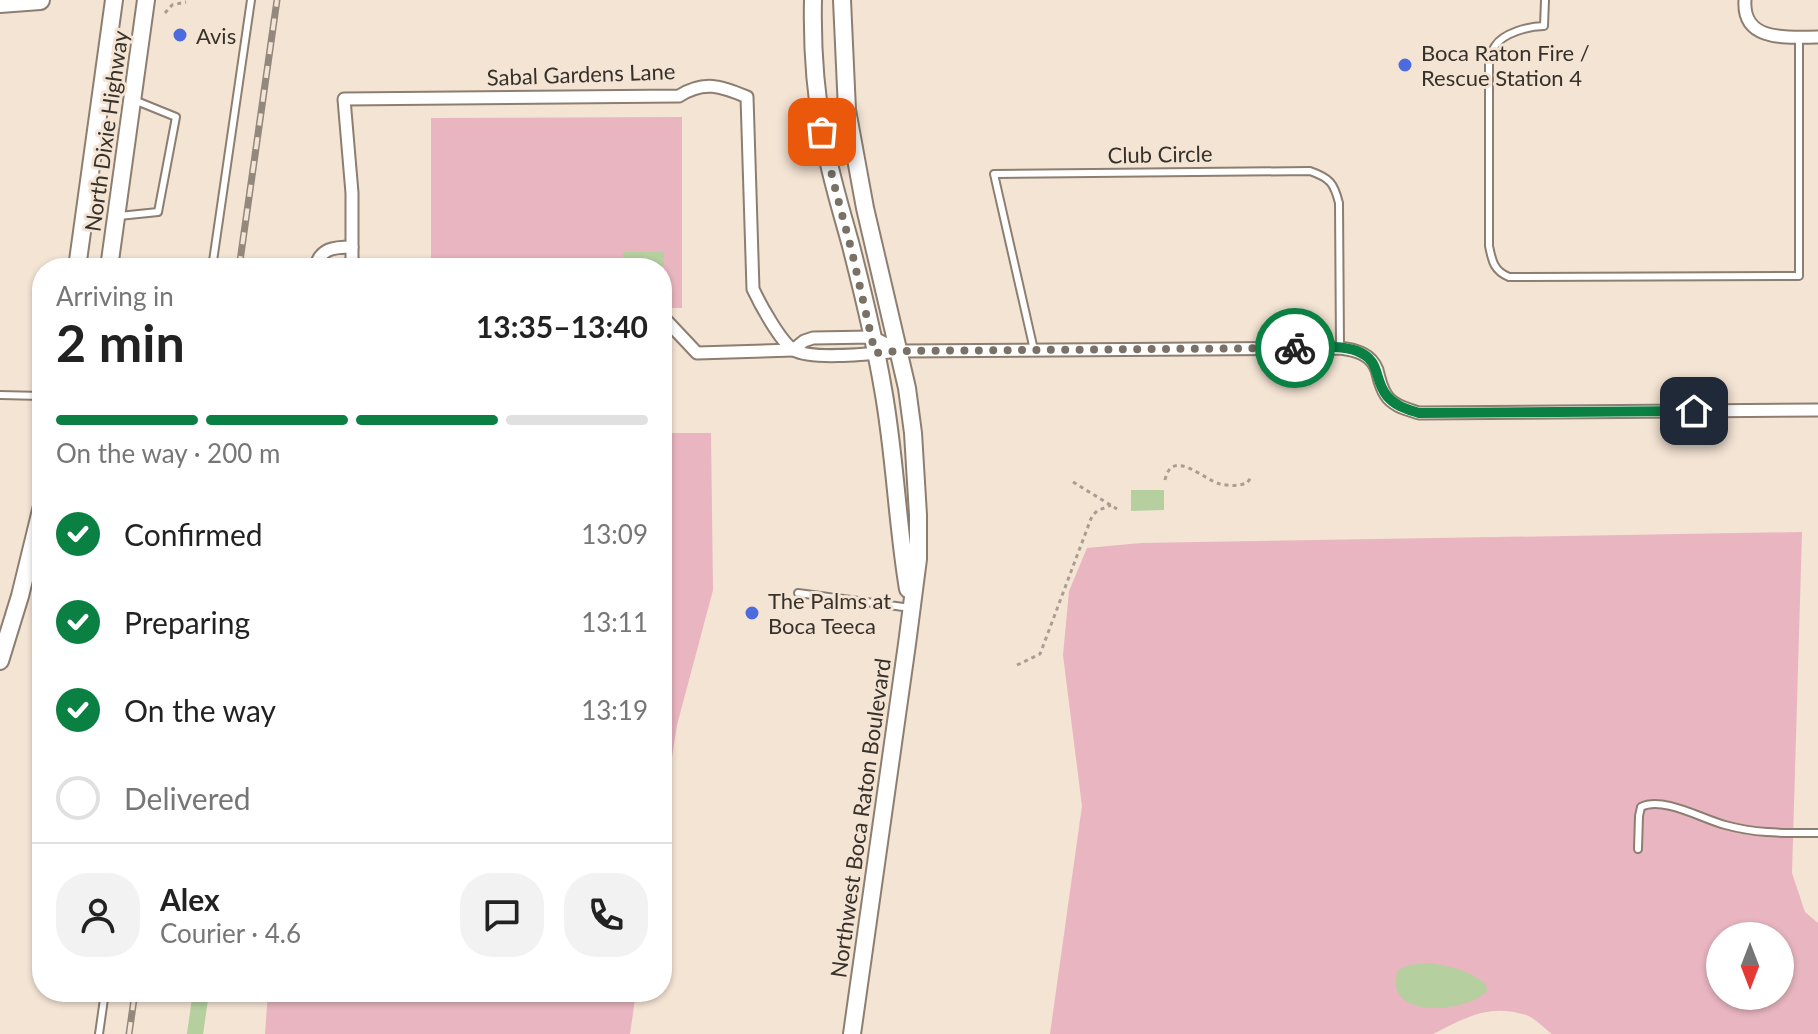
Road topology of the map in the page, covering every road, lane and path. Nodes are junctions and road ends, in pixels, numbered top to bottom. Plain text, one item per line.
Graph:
1 (40, 0) edge
2 (114, 0) edge
3 (146, 0) edge
4 (251, 0) edge
5 (813, 0) edge
6 (842, 0) edge
7 (1545, 0) edge
8 (1745, 0) edge
9 (186, 2) edge
10 (0, 3) edge
11 (165, 13) dead end
12 (1799, 37) junction
13 (1818, 37) edge
14 (132, 99) junction
15 (116, 217) junction
16 (352, 247) junction
17 (78, 258) edge
18 (110, 258) edge
19 (213, 258) edge
20 (318, 258) edge
21 (352, 258) edge
22 (672, 326) edge
23 (874, 345) junction
24 (1340, 348) junction
25 (793, 350) junction
26 (1034, 350) junction
27 (900, 351) junction
28 (0, 395) edge
29 (32, 396) edge
30 (1818, 410) edge
31 (1252, 476) dead end
32 (1165, 480) dead end
33 (1073, 482) dead end
34 (1111, 505) junction
35 (1117, 509) dead end
36 (32, 547) edge
37 (798, 593) dead end
38 (911, 608) junction
39 (0, 661) edge
40 (1017, 665) dead end
41 (1818, 833) edge
42 (1638, 849) dead end
43 (104, 1002) edge
44 (99, 1034) edge
45 (852, 1034) edge

1 - 10 main road
2 - 17 street, North Dixie Highway
3 - 14 street, North Dixie Highway
4 - 19 lane
5 - 23 street, Northwest Boca Raton Boulevard
6 - 27 street, Northwest Boca Raton Boulevard
7 - 12 lane
8 - 12 street
9 - 11 path
12 - 13 street
14 - 15 street, North Dixie Highway
14 - 15 lane
15 - 18 street, North Dixie Highway
16 - 20 street
16 - 21 street, Sabal Gardens Lane
16 - 25 street, Sabal Gardens Lane
22 - 25 street
23 - 25 street
23 - 27 street
23 - 38 street, Northwest Boca Raton Boulevard
24 - 26 street
24 - 26 lane, Club Circle
24 - 30 street
26 - 27 street
27 - 38 street, Northwest Boca Raton Boulevard
28 - 29 lane
31 - 32 path
33 - 34 path
34 - 35 path
34 - 40 path
36 - 39 street
37 - 38 lane
38 - 45 street, Northwest Boca Raton Boulevard
41 - 42 lane
43 - 44 lane

